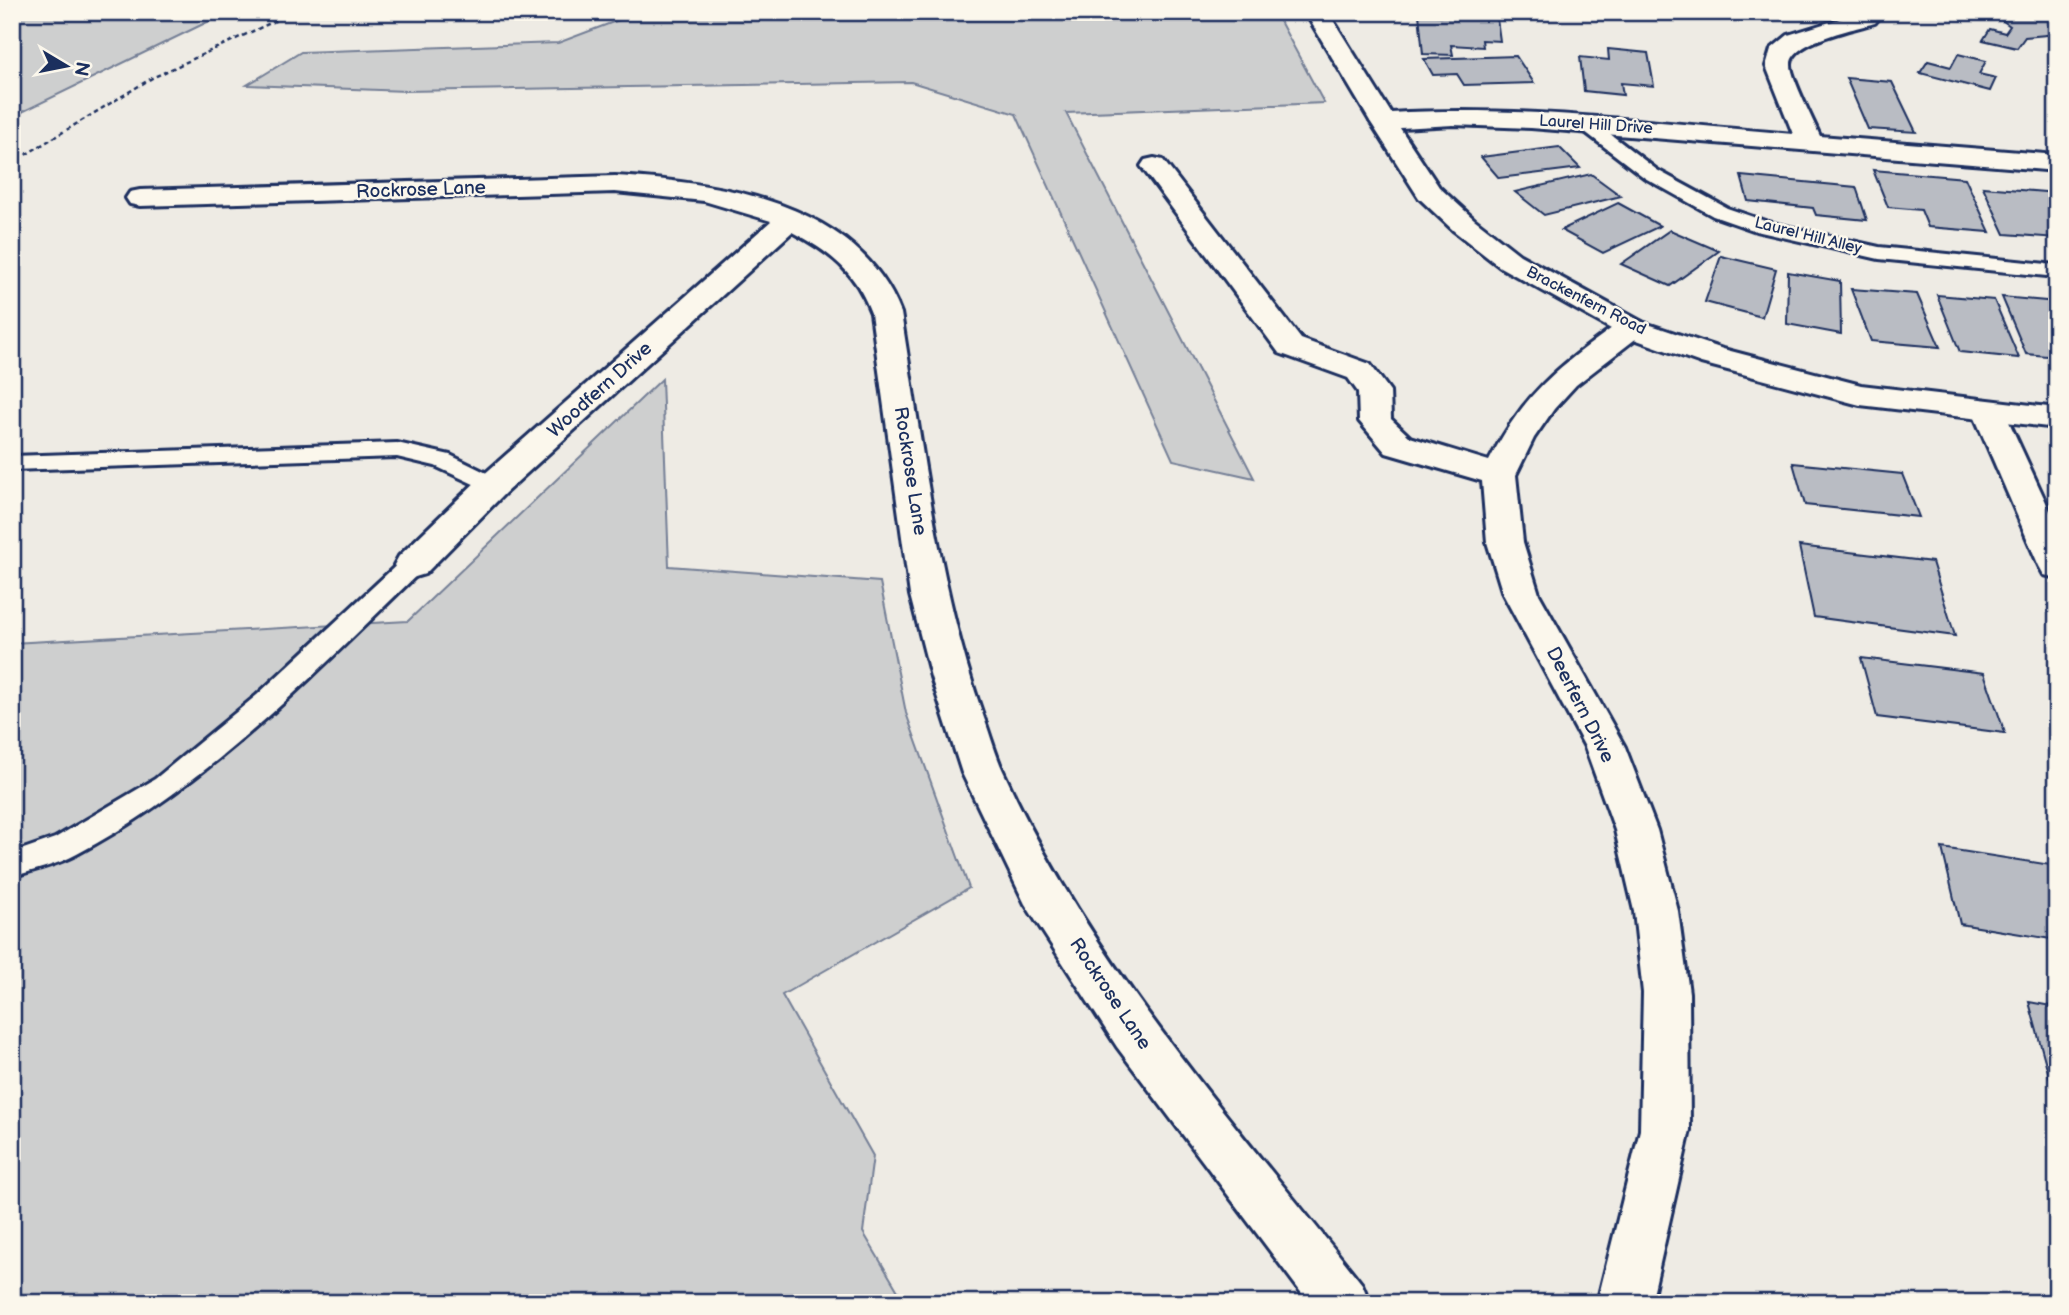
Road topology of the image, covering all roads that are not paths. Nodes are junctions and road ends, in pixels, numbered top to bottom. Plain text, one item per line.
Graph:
1 (1316, 12) edge
2 (1867, 18) dead end
3 (1383, 121) junction
4 (1586, 124) junction
5 (1810, 141) junction
6 (2057, 163) edge
7 (1154, 166) dead end
8 (140, 198) dead end
9 (790, 218) junction
10 (2057, 271) edge
11 (1631, 328) junction
12 (1988, 411) junction
13 (2057, 418) edge
14 (12, 463) edge
15 (1499, 475) junction
16 (493, 485) junction
17 (412, 565) joint
18 (2057, 566) edge
19 (12, 865) edge
20 (1343, 1303) edge
21 (1624, 1303) edge

1 - 3 street, Brackenfern Road
2 - 5 street
3 - 4 street, Laurel Hill Drive
3 - 11 street, Brackenfern Road
4 - 5 street, Laurel Hill Drive
4 - 10 lane, Laurel Hill Alley
5 - 6 street, Laurel Hill Drive
7 - 15 street
8 - 9 street, Rockrose Lane
9 - 16 street, Woodfern Drive
9 - 20 street, Rockrose Lane
11 - 12 street, Brackenfern Road
11 - 15 street
12 - 13 street, Brackenfern Road
12 - 18 street
14 - 16 lane
15 - 21 street, Deerfern Drive
16 - 17 street, Woodfern Drive
17 - 19 lane

